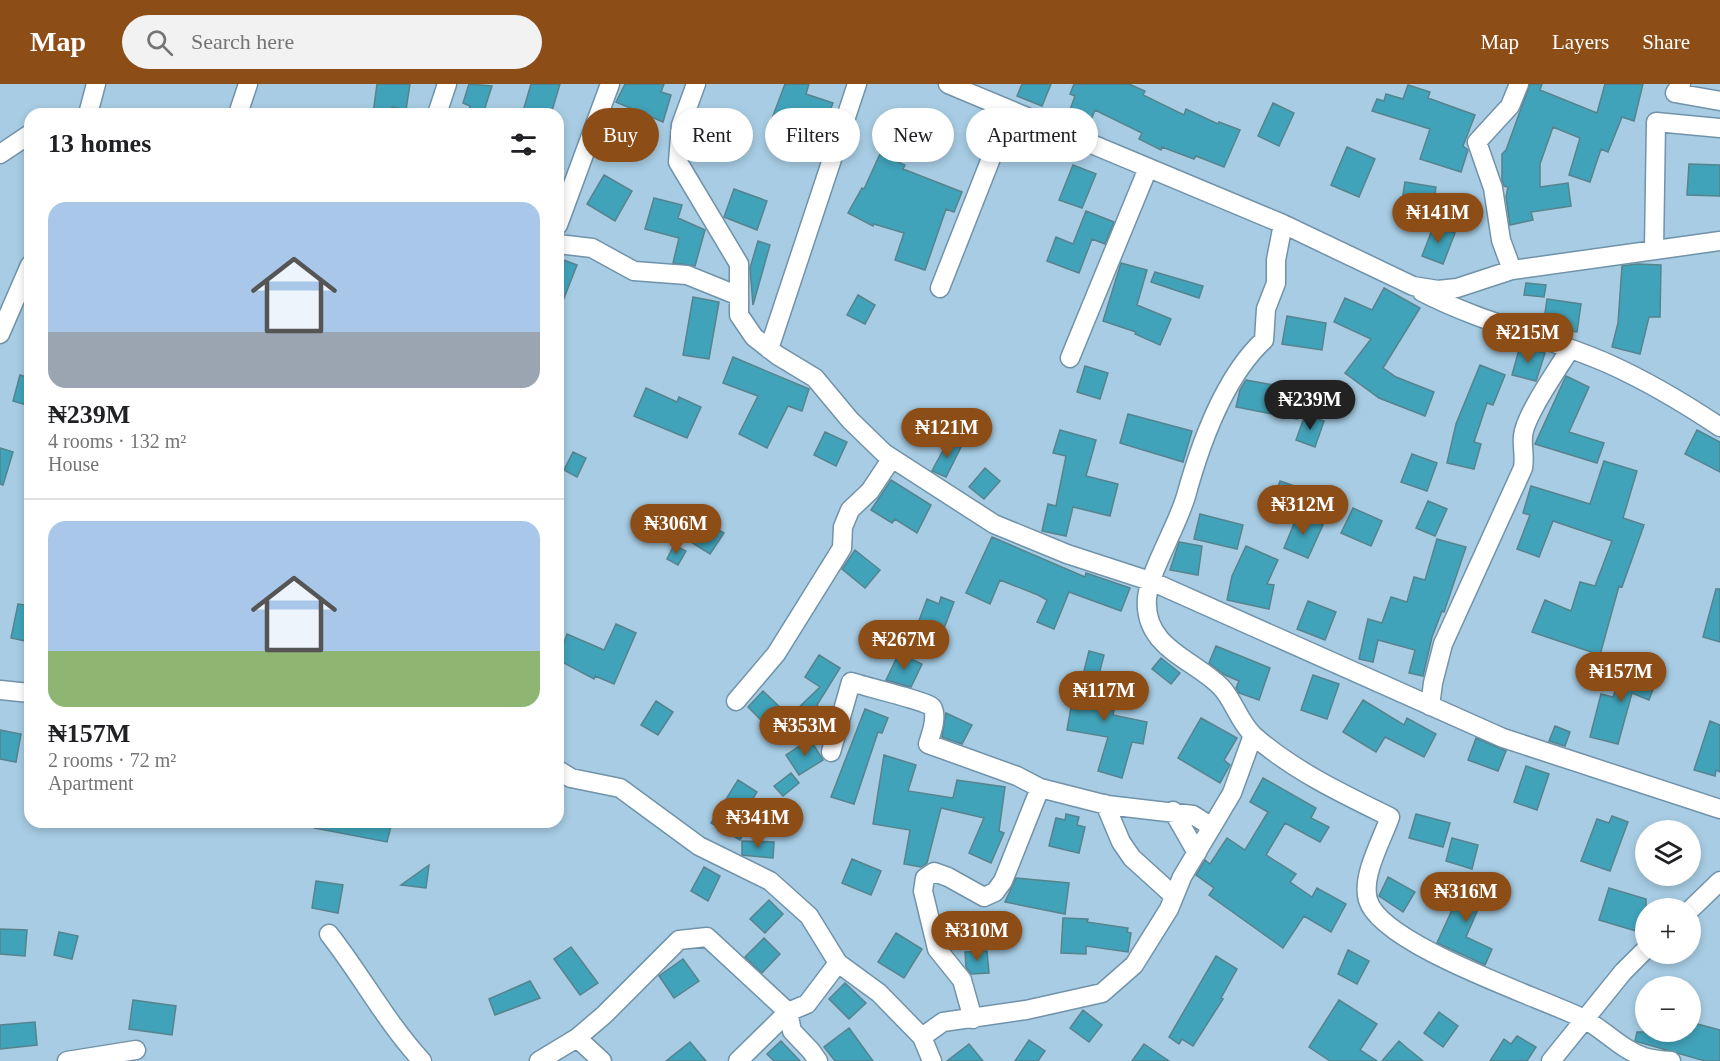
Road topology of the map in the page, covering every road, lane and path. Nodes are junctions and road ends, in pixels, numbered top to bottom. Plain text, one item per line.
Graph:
1 (96, 84) edge
2 (248, 84) edge
3 (447, 84) edge
4 (610, 84) edge
5 (696, 84) edge
6 (857, 84) edge
7 (1519, 84) edge
8 (1681, 84) edge
9 (956, 86) edge
10 (1720, 102) edge
11 (90, 108) edge
12 (240, 108) edge
13 (439, 108) edge
14 (1006, 108) edge
15 (1720, 128) edge
16 (24, 138) edge
17 (1098, 147) edge
18 (0, 154) edge
19 (990, 162) edge
20 (1148, 168) junction
21 (564, 209) edge
22 (1283, 224) junction
23 (1720, 241) edge
24 (564, 245) edge
25 (1654, 249) junction
26 (1512, 270) junction
27 (24, 279) edge
28 (1413, 286) junction
29 (940, 288) dead end
30 (739, 296) junction
31 (0, 334) edge
32 (769, 349) junction
33 (1570, 349) junction
34 (1070, 358) dead end
35 (1720, 427) edge
36 (892, 458) junction
37 (1153, 582) junction
38 (0, 690) edge
39 (24, 692) edge
40 (736, 701) dead end
41 (1430, 706) junction
42 (1253, 735) junction
43 (831, 752) dead end
44 (564, 773) edge
45 (1040, 788) junction
46 (1105, 804) junction
47 (1720, 809) edge
48 (1173, 811) junction
49 (1212, 827) junction
50 (1197, 853) junction
51 (1720, 881) edge
52 (1174, 896) junction
53 (1701, 899) edge
54 (329, 934) dead end
55 (1635, 961) edge
56 (838, 963) junction
57 (788, 1012) junction
58 (973, 1019) junction
59 (1584, 1019) junction
60 (922, 1037) junction
61 (577, 1038) junction
62 (136, 1050) dead end
63 (67, 1061) edge
64 (422, 1061) edge
65 (539, 1061) edge
66 (602, 1061) edge
67 (738, 1061) edge
68 (818, 1061) edge
69 (932, 1061) edge
70 (1551, 1061) edge
71 (1671, 1061) edge

1 - 11 street
2 - 12 street
3 - 13 street
4 - 21 street
5 - 30 street
6 - 32 street
7 - 26 street
8 - 10 street
9 - 14 street
15 - 25 street
16 - 18 street
17 - 20 street
19 - 29 street
20 - 22 street
20 - 34 street
22 - 28 street
22 - 37 street
23 - 25 street
24 - 30 street
25 - 26 street
26 - 28 street
27 - 31 street
28 - 33 street
30 - 32 street
32 - 36 street
33 - 35 street
33 - 41 street
36 - 37 street
36 - 40 street
37 - 41 street
37 - 42 street
38 - 39 street
41 - 47 street
42 - 49 street
42 - 59 street
43 - 45 street
44 - 56 street
45 - 46 street
45 - 58 street
46 - 48 street
46 - 52 street
48 - 49 street
48 - 50 street
49 - 50 street
50 - 52 street
51 - 53 street
52 - 58 street
54 - 64 street
55 - 59 street
56 - 57 street
56 - 60 street
57 - 61 street
57 - 67 street
57 - 68 street
58 - 60 street
59 - 70 street
59 - 71 street
60 - 69 street
61 - 65 street
61 - 66 street
62 - 63 street

